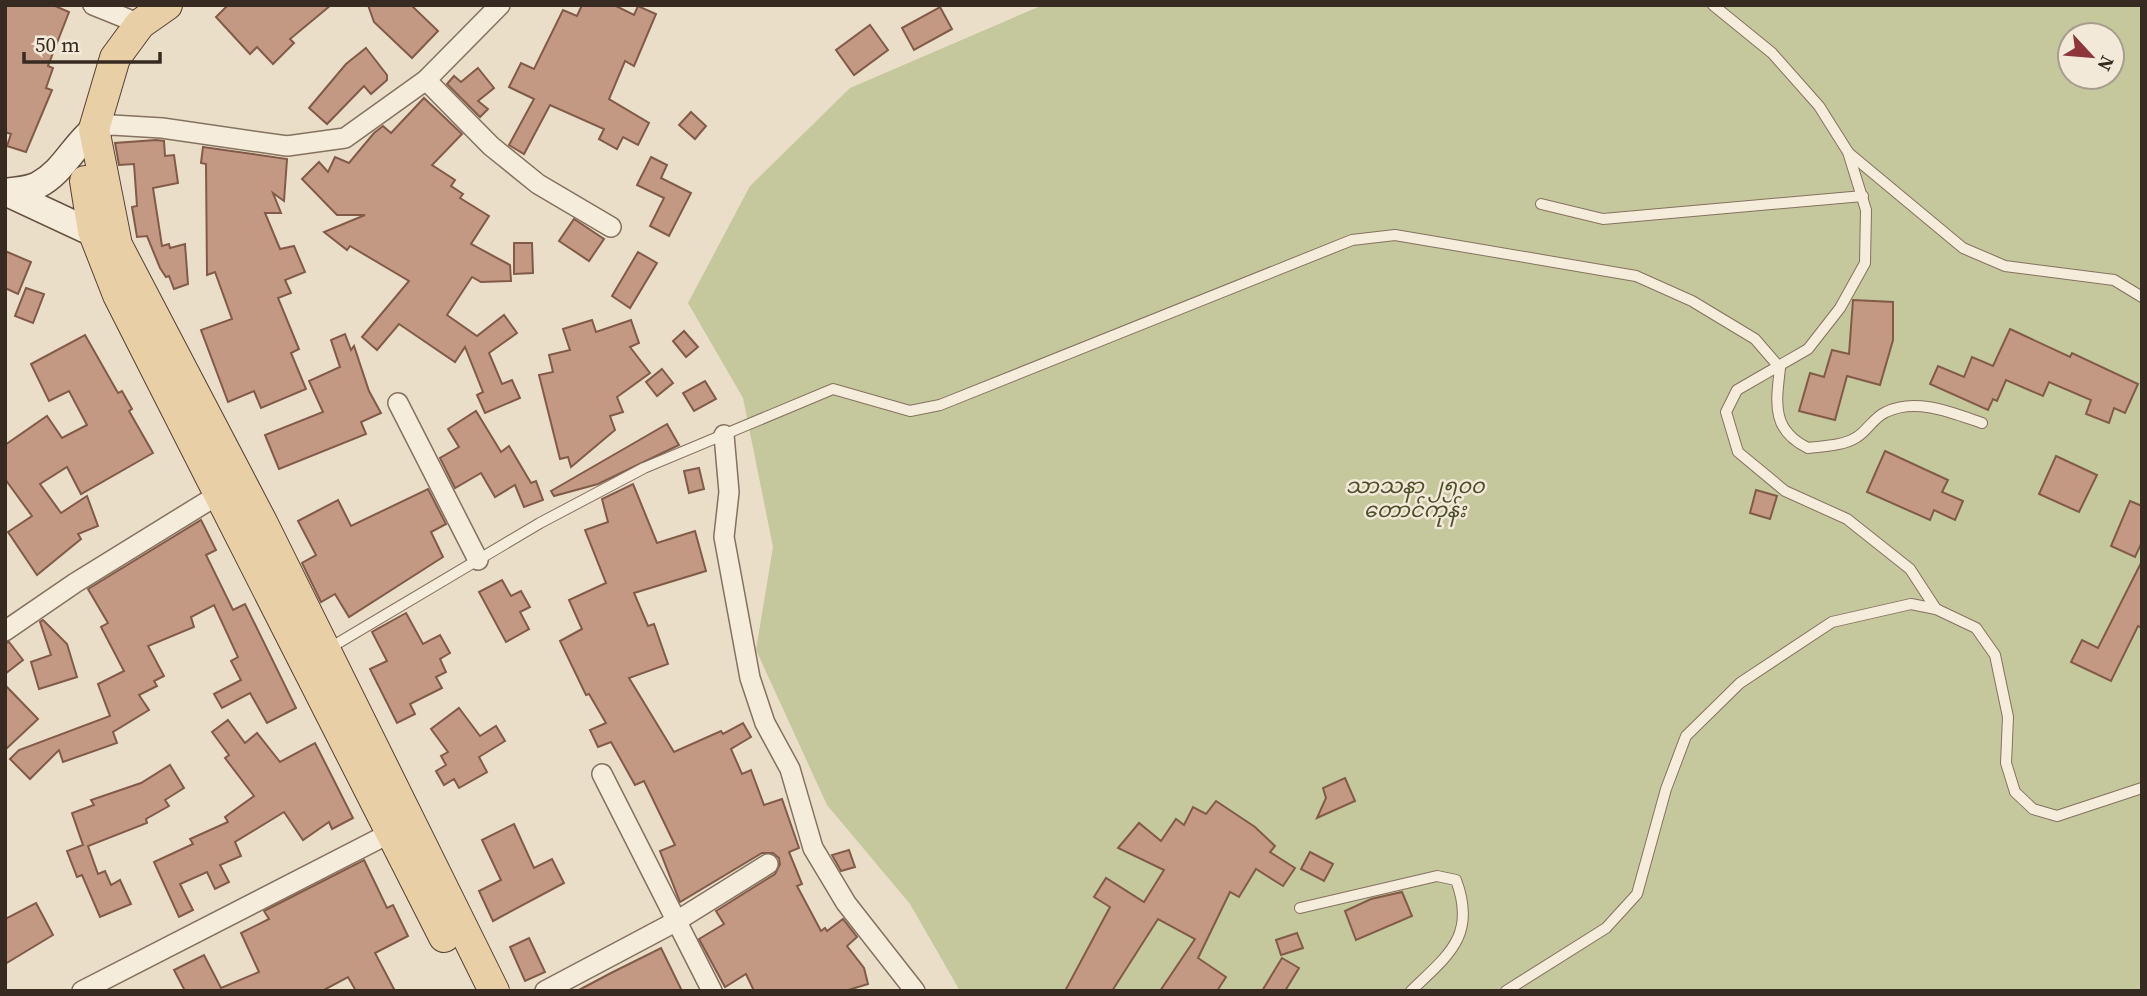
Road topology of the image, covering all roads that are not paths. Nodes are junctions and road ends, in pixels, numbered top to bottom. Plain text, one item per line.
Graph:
1 (167, 5) edge
2 (500, 5) edge
3 (1713, 5) edge
4 (122, 13) edge
5 (426, 80) junction
6 (86, 135) junction
7 (1848, 152) junction
8 (1863, 196) junction
9 (1541, 204) dead end
10 (611, 227) dead end
11 (105, 238) junction
12 (2142, 297) edge
13 (1780, 368) junction
14 (398, 403) dead end
15 (1982, 423) dead end
16 (724, 435) junction
17 (230, 488) junction
18 (478, 560) junction
19 (1936, 609) junction
20 (5, 631) edge
21 (315, 656) junction
22 (602, 774) dead end
23 (2142, 788) edge
24 (401, 828) junction
25 (768, 864) dead end
26 (1300, 908) dead end
27 (675, 922) junction
28 (82, 991) edge
29 (471, 991) edge
30 (494, 991) edge
31 (545, 991) edge
32 (712, 991) edge
33 (915, 991) edge
34 (1411, 991) edge
35 (1506, 991) edge

1 - 4 main road
2 - 5 street
3 - 7 lane
4 - 6 main road
5 - 6 street
5 - 10 street
6 - 11 main road
6 - 11 main road
7 - 8 lane
7 - 12 lane
8 - 9 lane
8 - 13 lane
11 - 17 main road
13 - 15 lane
13 - 16 lane
13 - 19 lane
14 - 18 street
16 - 18 lane
16 - 33 street
17 - 20 street
17 - 21 main road
18 - 21 lane
19 - 23 lane
19 - 35 lane
21 - 24 main road
22 - 27 street
24 - 28 street
24 - 29 main road
24 - 30 main road
25 - 27 street
26 - 34 lane
27 - 31 street
27 - 32 street

